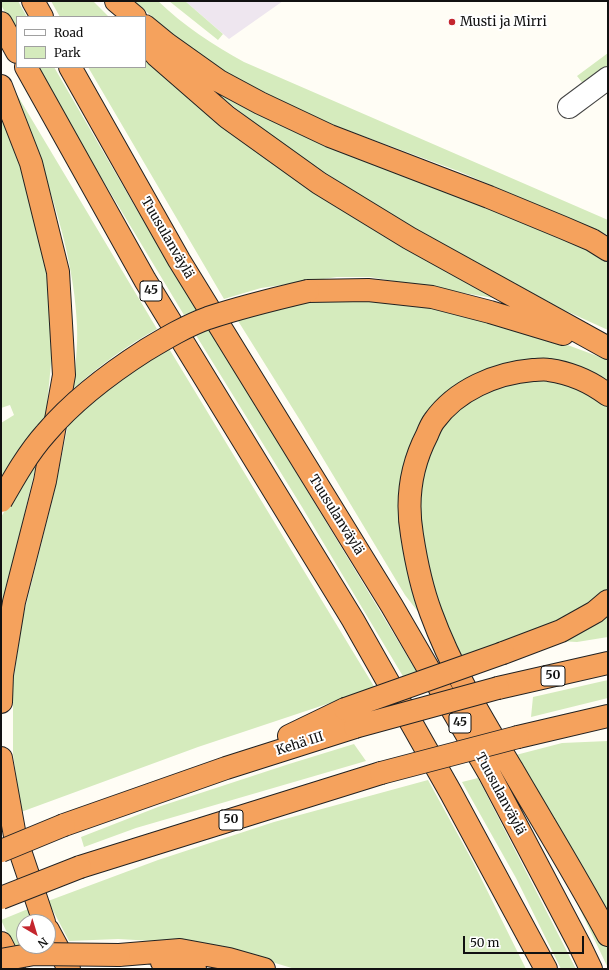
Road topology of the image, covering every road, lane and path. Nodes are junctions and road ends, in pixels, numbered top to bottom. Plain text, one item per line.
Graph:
1 (33, 1) edge
2 (109, 1) edge
3 (116, 1) edge
4 (41, 16) edge
5 (122, 16) edge
6 (134, 16) edge
7 (1, 23) edge
8 (146, 27) edge
9 (146, 43) edge
10 (16, 50) edge
11 (27, 68) edge
12 (71, 68) edge
13 (608, 78) edge
14 (1, 86) edge
15 (569, 107) dead end
16 (608, 250) edge
17 (607, 348) edge
18 (608, 395) edge
19 (1, 501) edge
20 (608, 601) edge
21 (608, 663) edge
22 (1, 702) edge
23 (608, 716) edge
24 (350, 718) junction
25 (1, 758) edge
26 (1, 851) edge
27 (1, 898) edge
28 (41, 914) edge
29 (608, 935) edge
30 (1, 942) edge
31 (56, 945) edge
32 (119, 955) junction
33 (1, 960) edge
34 (14, 969) edge
35 (69, 969) edge
36 (195, 969) edge
37 (264, 969) edge
38 (546, 969) edge
39 (591, 969) edge

1 - 4 highway
2 - 5 highway
3 - 6 highway
7 - 10 highway
8 - 16 highway
9 - 17 highway
11 - 38 highway, 45
12 - 39 highway, Tuusulanväylä / 45
13 - 15 street
14 - 22 highway
17 - 19 highway, bridge
18 - 29 highway
20 - 24 highway, bridge
21 - 24 highway, Kehä III / 50, bridge
23 - 27 highway, 50, bridge
24 - 26 highway, Kehä III / 50, bridge
25 - 28 highway
30 - 34 highway
31 - 35 highway
32 - 33 highway, bridge
32 - 36 highway
32 - 37 highway

